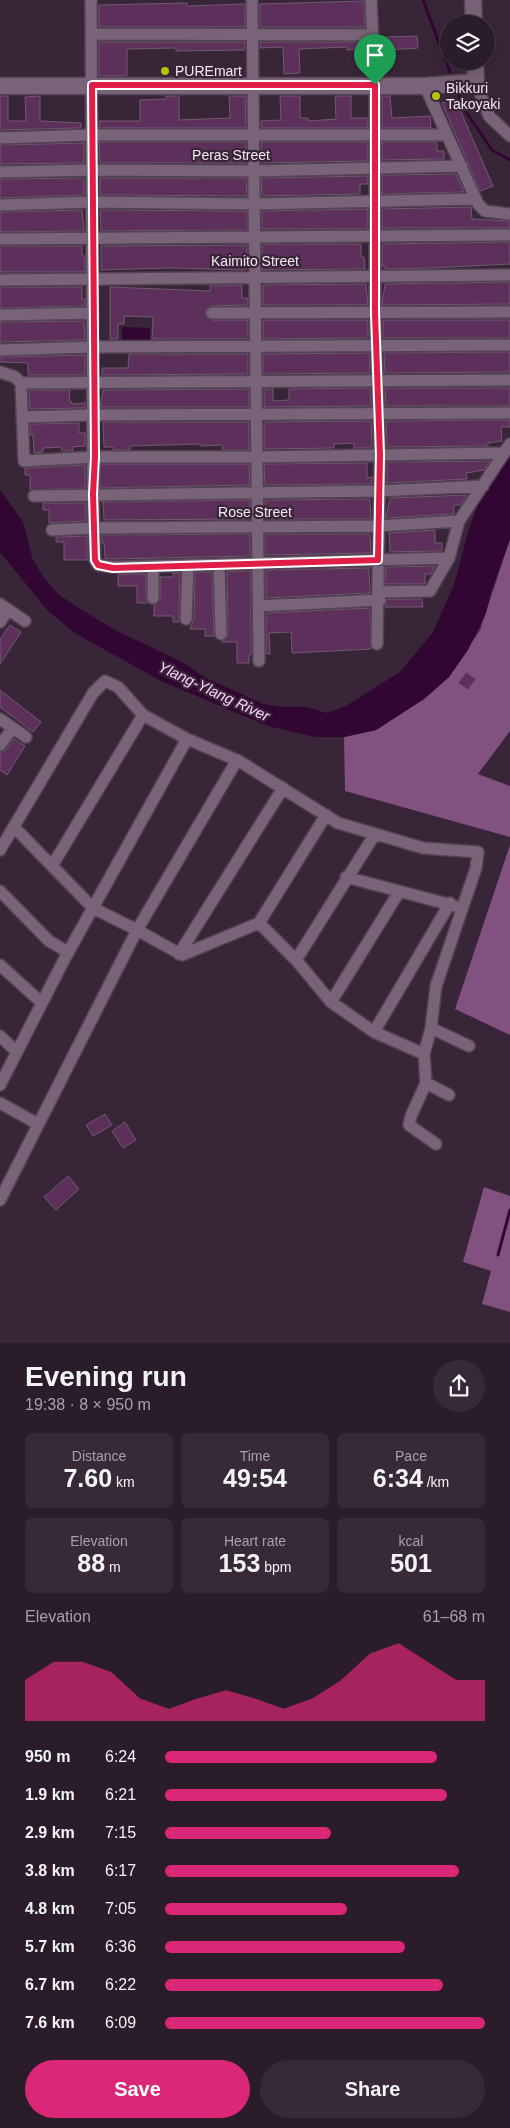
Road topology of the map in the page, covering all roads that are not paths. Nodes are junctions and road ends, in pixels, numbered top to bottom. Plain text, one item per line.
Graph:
1 (91, 0) edge
2 (252, 0) edge
3 (370, 0) edge
4 (473, 0) edge
5 (474, 15) edge
6 (91, 34) junction
7 (252, 35) junction
8 (372, 35) junction
9 (476, 70) edge
10 (476, 82) junction
11 (92, 85) junction
12 (253, 85) junction
13 (375, 85) junction
14 (0, 86) edge
15 (424, 86) junction
16 (374, 134) junction
17 (446, 134) junction
18 (92, 135) junction
19 (254, 136) junction
20 (510, 136) edge
21 (0, 138) edge
22 (462, 166) junction
23 (375, 168) junction
24 (92, 170) junction
25 (254, 171) junction
26 (0, 172) edge
27 (476, 199) junction
28 (92, 202) junction
29 (375, 202) junction
30 (0, 204) edge
31 (254, 204) junction
32 (510, 214) edge
33 (510, 235) edge
34 (375, 236) junction
35 (92, 237) junction
36 (0, 238) edge
37 (254, 238) junction
38 (510, 274) edge
39 (255, 276) junction
40 (375, 277) junction
41 (92, 278) junction
42 (0, 280) edge
43 (510, 312) edge
44 (93, 313) junction
45 (212, 313) dead end
46 (375, 313) junction
47 (257, 314) junction
48 (0, 315) edge
49 (510, 345) edge
50 (93, 347) junction
51 (256, 348) junction
52 (375, 348) junction
53 (0, 350) edge
54 (0, 372) edge
55 (377, 380) junction
56 (510, 380) edge
57 (94, 382) junction
58 (256, 382) junction
59 (21, 383) junction
60 (510, 413) edge
61 (256, 414) junction
62 (94, 415) junction
63 (377, 415) junction
64 (22, 417) junction
65 (507, 449) edge
66 (380, 455) junction
67 (95, 457) junction
68 (257, 457) junction
69 (483, 486) junction
70 (379, 492) junction
71 (93, 494) junction
72 (257, 494) junction
73 (34, 496) dead end
74 (459, 522) junction
75 (380, 526) junction
76 (94, 528) junction
77 (257, 528) junction
78 (52, 530) dead end
79 (449, 558) junction
80 (378, 560) junction
81 (258, 564) junction
82 (219, 565) junction
83 (153, 566) junction
84 (188, 566) junction
85 (380, 596) junction
86 (153, 598) dead end
87 (258, 606) junction
88 (4, 607) edge
89 (186, 619) dead end
90 (25, 621) dead end
91 (0, 622) edge
92 (221, 634) dead end
93 (378, 644) dead end
94 (259, 661) dead end
95 (143, 715) junction
96 (0, 720) edge
97 (13, 728) junction
98 (26, 737) dead end
99 (187, 739) junction
100 (0, 745) edge
101 (237, 760) junction
102 (283, 788) junction
103 (326, 815) junction
104 (14, 827) junction
105 (375, 834) junction
106 (0, 850) edge
107 (52, 866) junction
108 (346, 877) junction
109 (0, 891) edge
110 (399, 892) junction
111 (450, 903) junction
112 (93, 908) junction
113 (462, 911) junction
114 (259, 923) junction
115 (137, 930) junction
116 (68, 952) junction
117 (179, 954) junction
118 (296, 960) junction
119 (0, 965) edge
120 (331, 1002) junction
121 (42, 1003) junction
122 (431, 1028) junction
123 (374, 1032) junction
124 (0, 1036) edge
125 (469, 1046) dead end
126 (17, 1052) junction
127 (424, 1054) junction
128 (426, 1083) junction
129 (0, 1086) edge
130 (448, 1095) dead end
131 (0, 1103) edge
132 (38, 1124) junction
133 (436, 1144) dead end
134 (0, 1200) edge

1 - 6 street
2 - 7 street
3 - 8 street
4 - 5 street
6 - 7 street
6 - 11 street
7 - 8 street
7 - 12 street
8 - 13 street
9 - 10 street
10 - 15 street
10 - 20 street
11 - 12 street
11 - 14 street
11 - 18 street
12 - 13 street
12 - 19 street
13 - 15 street
13 - 16 street
15 - 17 street
16 - 17 street
16 - 19 street
16 - 23 street
17 - 22 street
18 - 19 street
18 - 21 street
18 - 24 street
19 - 25 street
22 - 23 street, Peras Street
22 - 27 street
23 - 25 street, Peras Street
23 - 29 street
24 - 25 street, Peras Street
24 - 26 street, Peras Street
24 - 28 street
25 - 31 street
27 - 29 street
27 - 32 street
28 - 30 street
28 - 31 street
28 - 35 street
29 - 31 street
29 - 34 street
31 - 37 street
33 - 34 street
34 - 37 street
34 - 40 street
35 - 36 street
35 - 37 street
35 - 41 street
37 - 39 street
38 - 40 street, Kaimito Street
39 - 40 street, Kaimito Street
39 - 41 street, Kaimito Street
39 - 47 street
40 - 46 street
41 - 42 street, Kaimito Street
41 - 44 street
43 - 46 street
44 - 48 street
44 - 50 street
45 - 47 street
46 - 47 street
46 - 52 street
47 - 51 street
49 - 52 street
50 - 51 street
50 - 53 street
50 - 57 street
51 - 52 street
51 - 58 street
52 - 55 street
54 - 59 street
55 - 56 street
55 - 58 street
55 - 63 street
57 - 58 street
57 - 59 street
57 - 62 street
58 - 61 street
59 - 64 street
60 - 63 street
61 - 62 street
61 - 63 street
61 - 68 street
62 - 64 street
62 - 67 street
63 - 66 street
64 - 67 street
65 - 66 street
65 - 69 street
66 - 68 street
66 - 70 street
67 - 68 street
67 - 71 street
68 - 72 street
69 - 70 street
69 - 74 street
70 - 72 street
70 - 75 street
71 - 72 street
71 - 73 street
71 - 76 street
72 - 77 street
74 - 75 street, Rose Street
74 - 79 street
75 - 77 street, Rose Street
75 - 80 street
76 - 77 street, Rose Street
76 - 78 street, Rose Street
76 - 83 street
77 - 81 street
79 - 80 street
79 - 85 street
80 - 81 street
80 - 85 street
81 - 82 street
81 - 87 street
82 - 84 street
82 - 92 street
83 - 84 street
83 - 86 street
84 - 89 street
85 - 87 street
85 - 93 street
87 - 94 street
88 - 90 street
88 - 91 street
95 - 99 street
95 - 104 street
95 - 107 street
96 - 97 street
97 - 98 street
97 - 100 street
99 - 101 street
99 - 112 street
101 - 102 street
101 - 115 street
102 - 103 street
102 - 117 street
103 - 105 street
103 - 114 street
104 - 106 street
104 - 107 street
105 - 108 street
105 - 113 street
107 - 112 street
108 - 110 street
108 - 118 street
109 - 116 street
110 - 111 street
110 - 120 street
111 - 113 street
111 - 123 street
112 - 115 street
112 - 116 street
113 - 122 street
114 - 117 street
114 - 118 street
115 - 117 street
115 - 132 street
116 - 121 street
118 - 120 street
119 - 121 street
120 - 123 street
121 - 126 street
122 - 125 street
122 - 127 street
123 - 127 street
124 - 126 street
126 - 129 street
127 - 128 street
128 - 130 street
128 - 133 street
131 - 132 street
132 - 134 street

